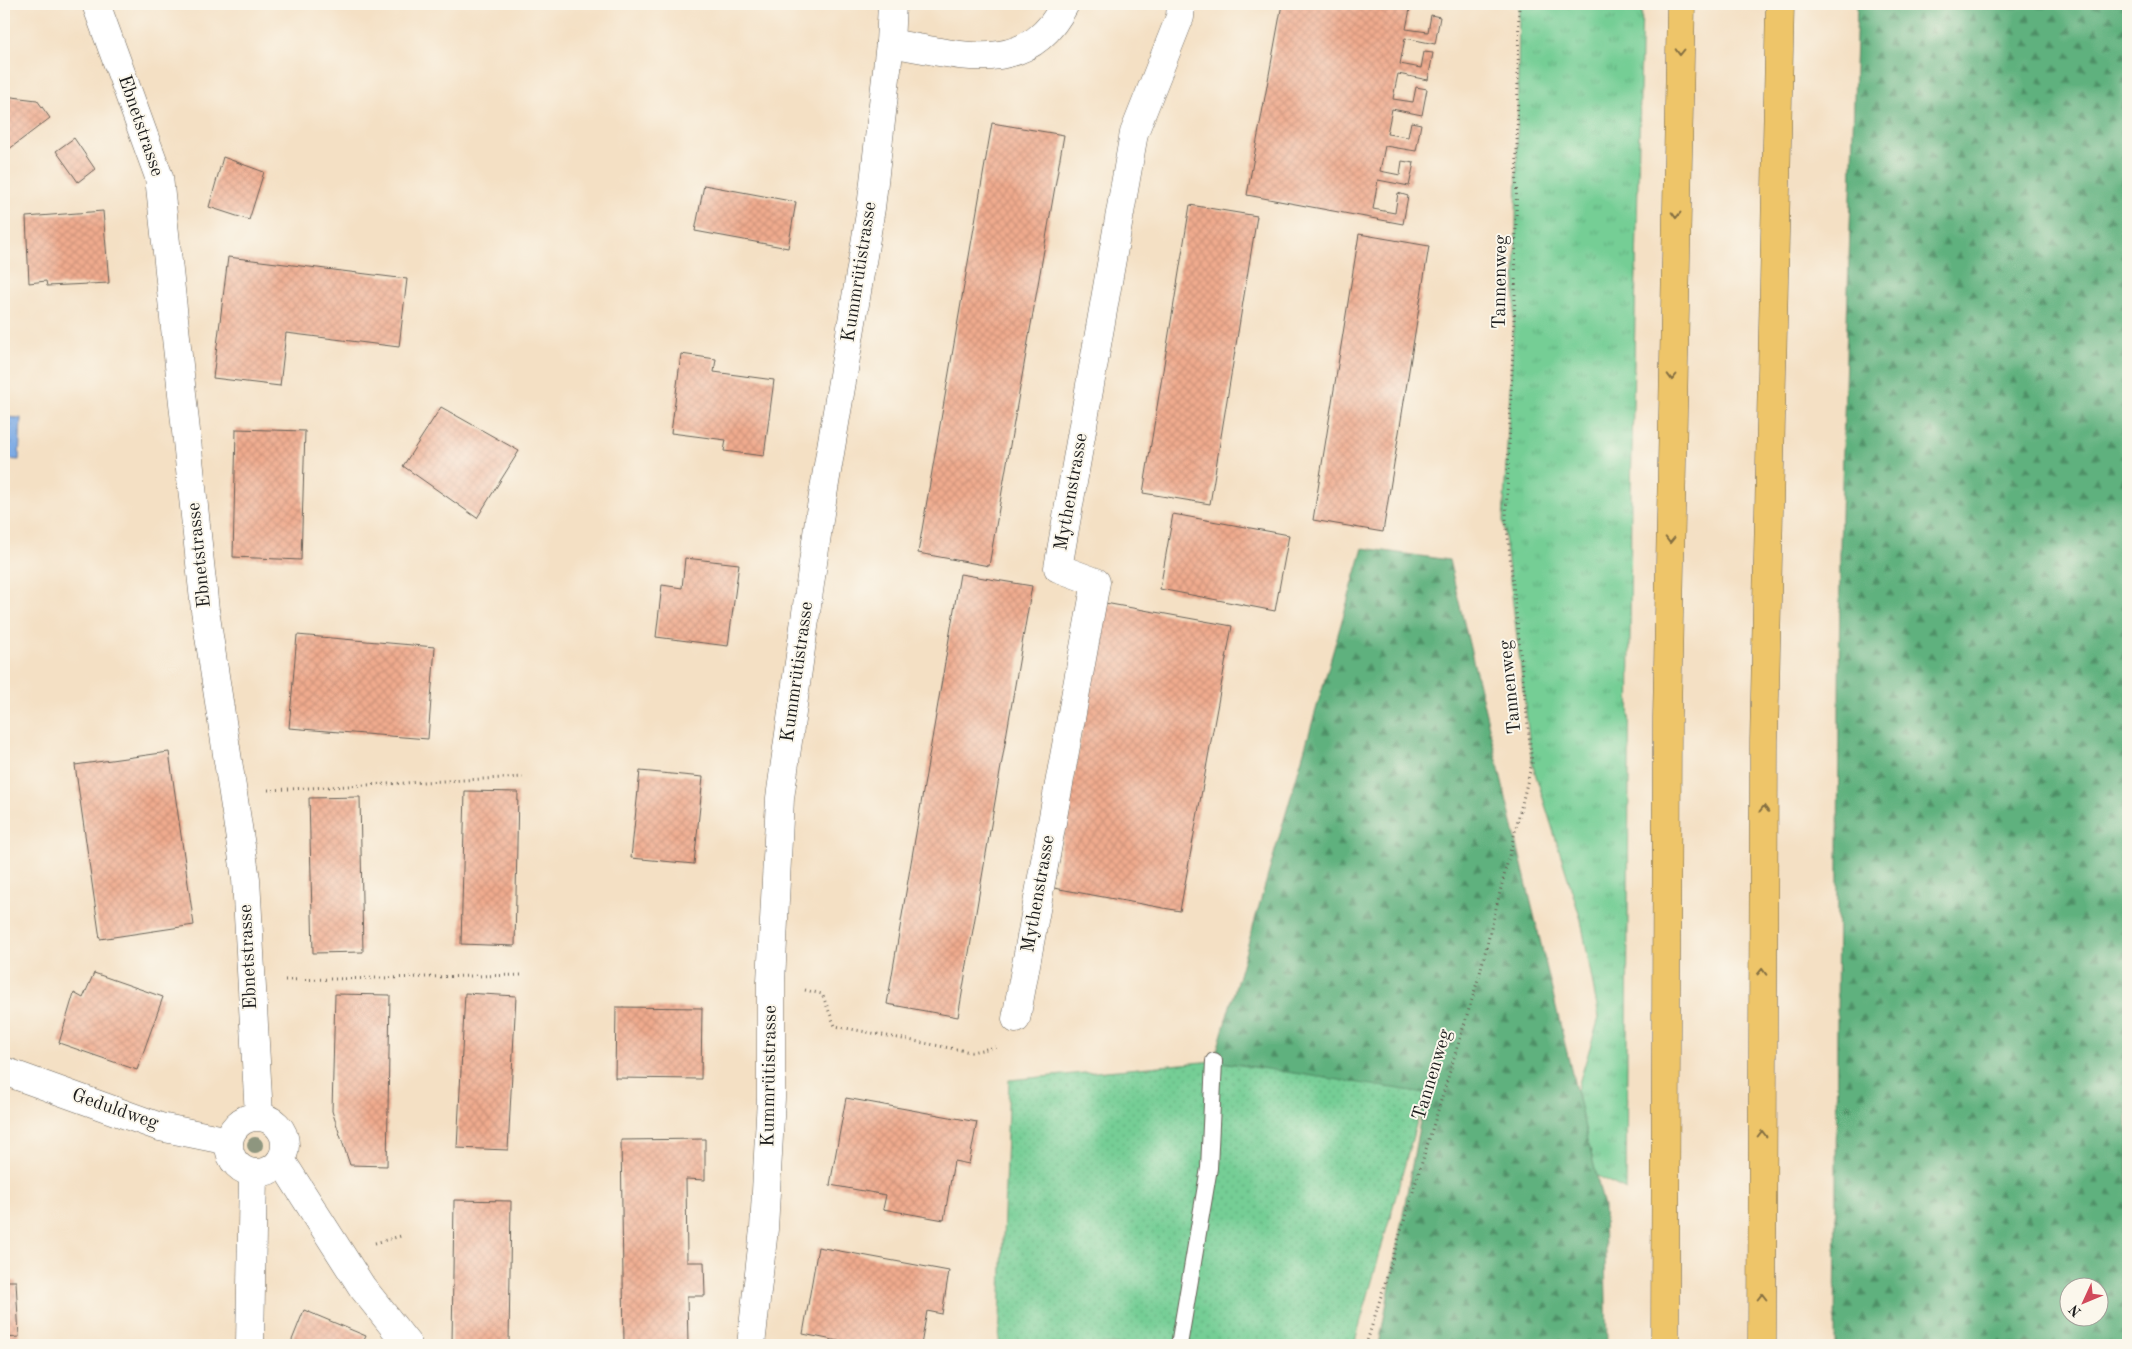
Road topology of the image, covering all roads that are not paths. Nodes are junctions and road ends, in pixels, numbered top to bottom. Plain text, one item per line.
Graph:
1 (96, 4) edge
2 (892, 4) edge
3 (1065, 4) edge
4 (1181, 4) edge
5 (1681, 4) edge
6 (1780, 4) edge
7 (890, 43) junction
8 (1016, 1018) road end
9 (1214, 1061) dead end
10 (4, 1071) edge
11 (259, 1116) junction
12 (229, 1141) junction
13 (281, 1160) junction
14 (253, 1173) junction
15 (403, 1342) edge
16 (250, 1345) edge
17 (751, 1345) edge
18 (1179, 1345) edge
19 (1665, 1345) edge
20 (1762, 1345) edge

1 - 11 street, Ebnetstrasse
2 - 7 street, Kummrütistrasse
3 - 7 street
4 - 8 street, Mythenstrasse
5 -> 19 highway
20 -> 6 highway
7 - 17 street, Kummrütistrasse
9 - 18 lane
10 - 12 street, Geduldweg
11 - 12 street
11 - 13 street
12 - 14 street
13 - 14 street
13 - 15 street
14 - 16 street

